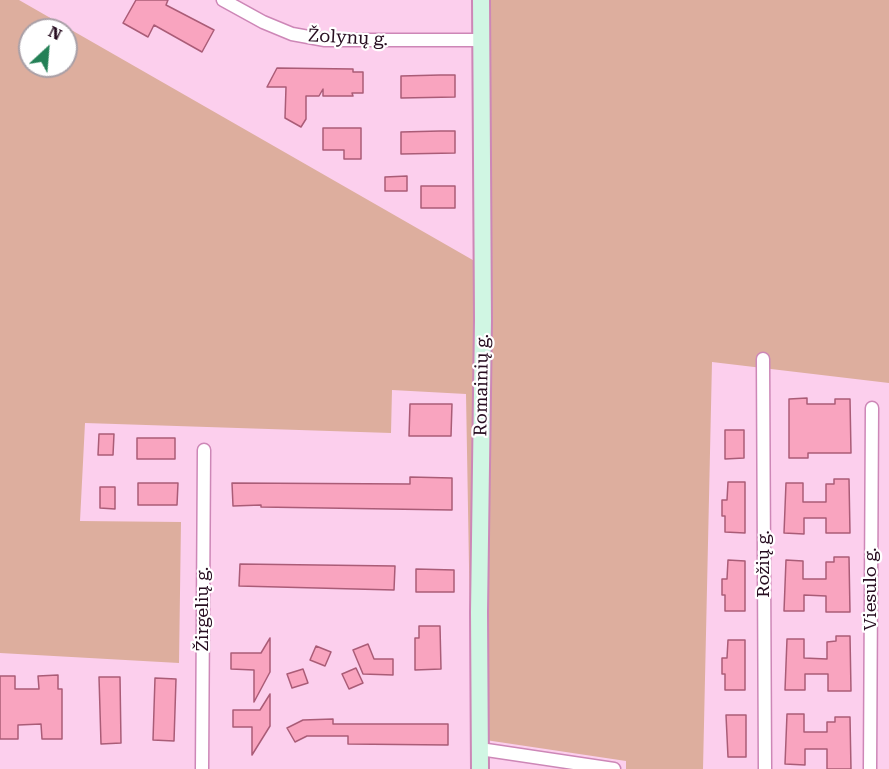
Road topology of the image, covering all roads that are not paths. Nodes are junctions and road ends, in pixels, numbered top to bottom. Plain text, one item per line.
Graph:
1 (223, 0) edge
2 (481, 0) edge
3 (481, 40) junction
4 (763, 359) dead end
5 (872, 408) dead end
6 (204, 450) dead end
7 (480, 749) junction
8 (202, 769) edge
9 (480, 769) edge
10 (614, 769) edge
11 (765, 769) edge
12 (870, 769) edge

1 - 3 street, Žolynų g.
2 - 3 main road, Romainių g.
3 - 7 main road, Romainių g.
4 - 11 street, Rožių g.
5 - 12 street, Viesulo g.
6 - 8 street, Žirgelių g.
7 - 9 main road, Romainių g.
7 - 10 street

